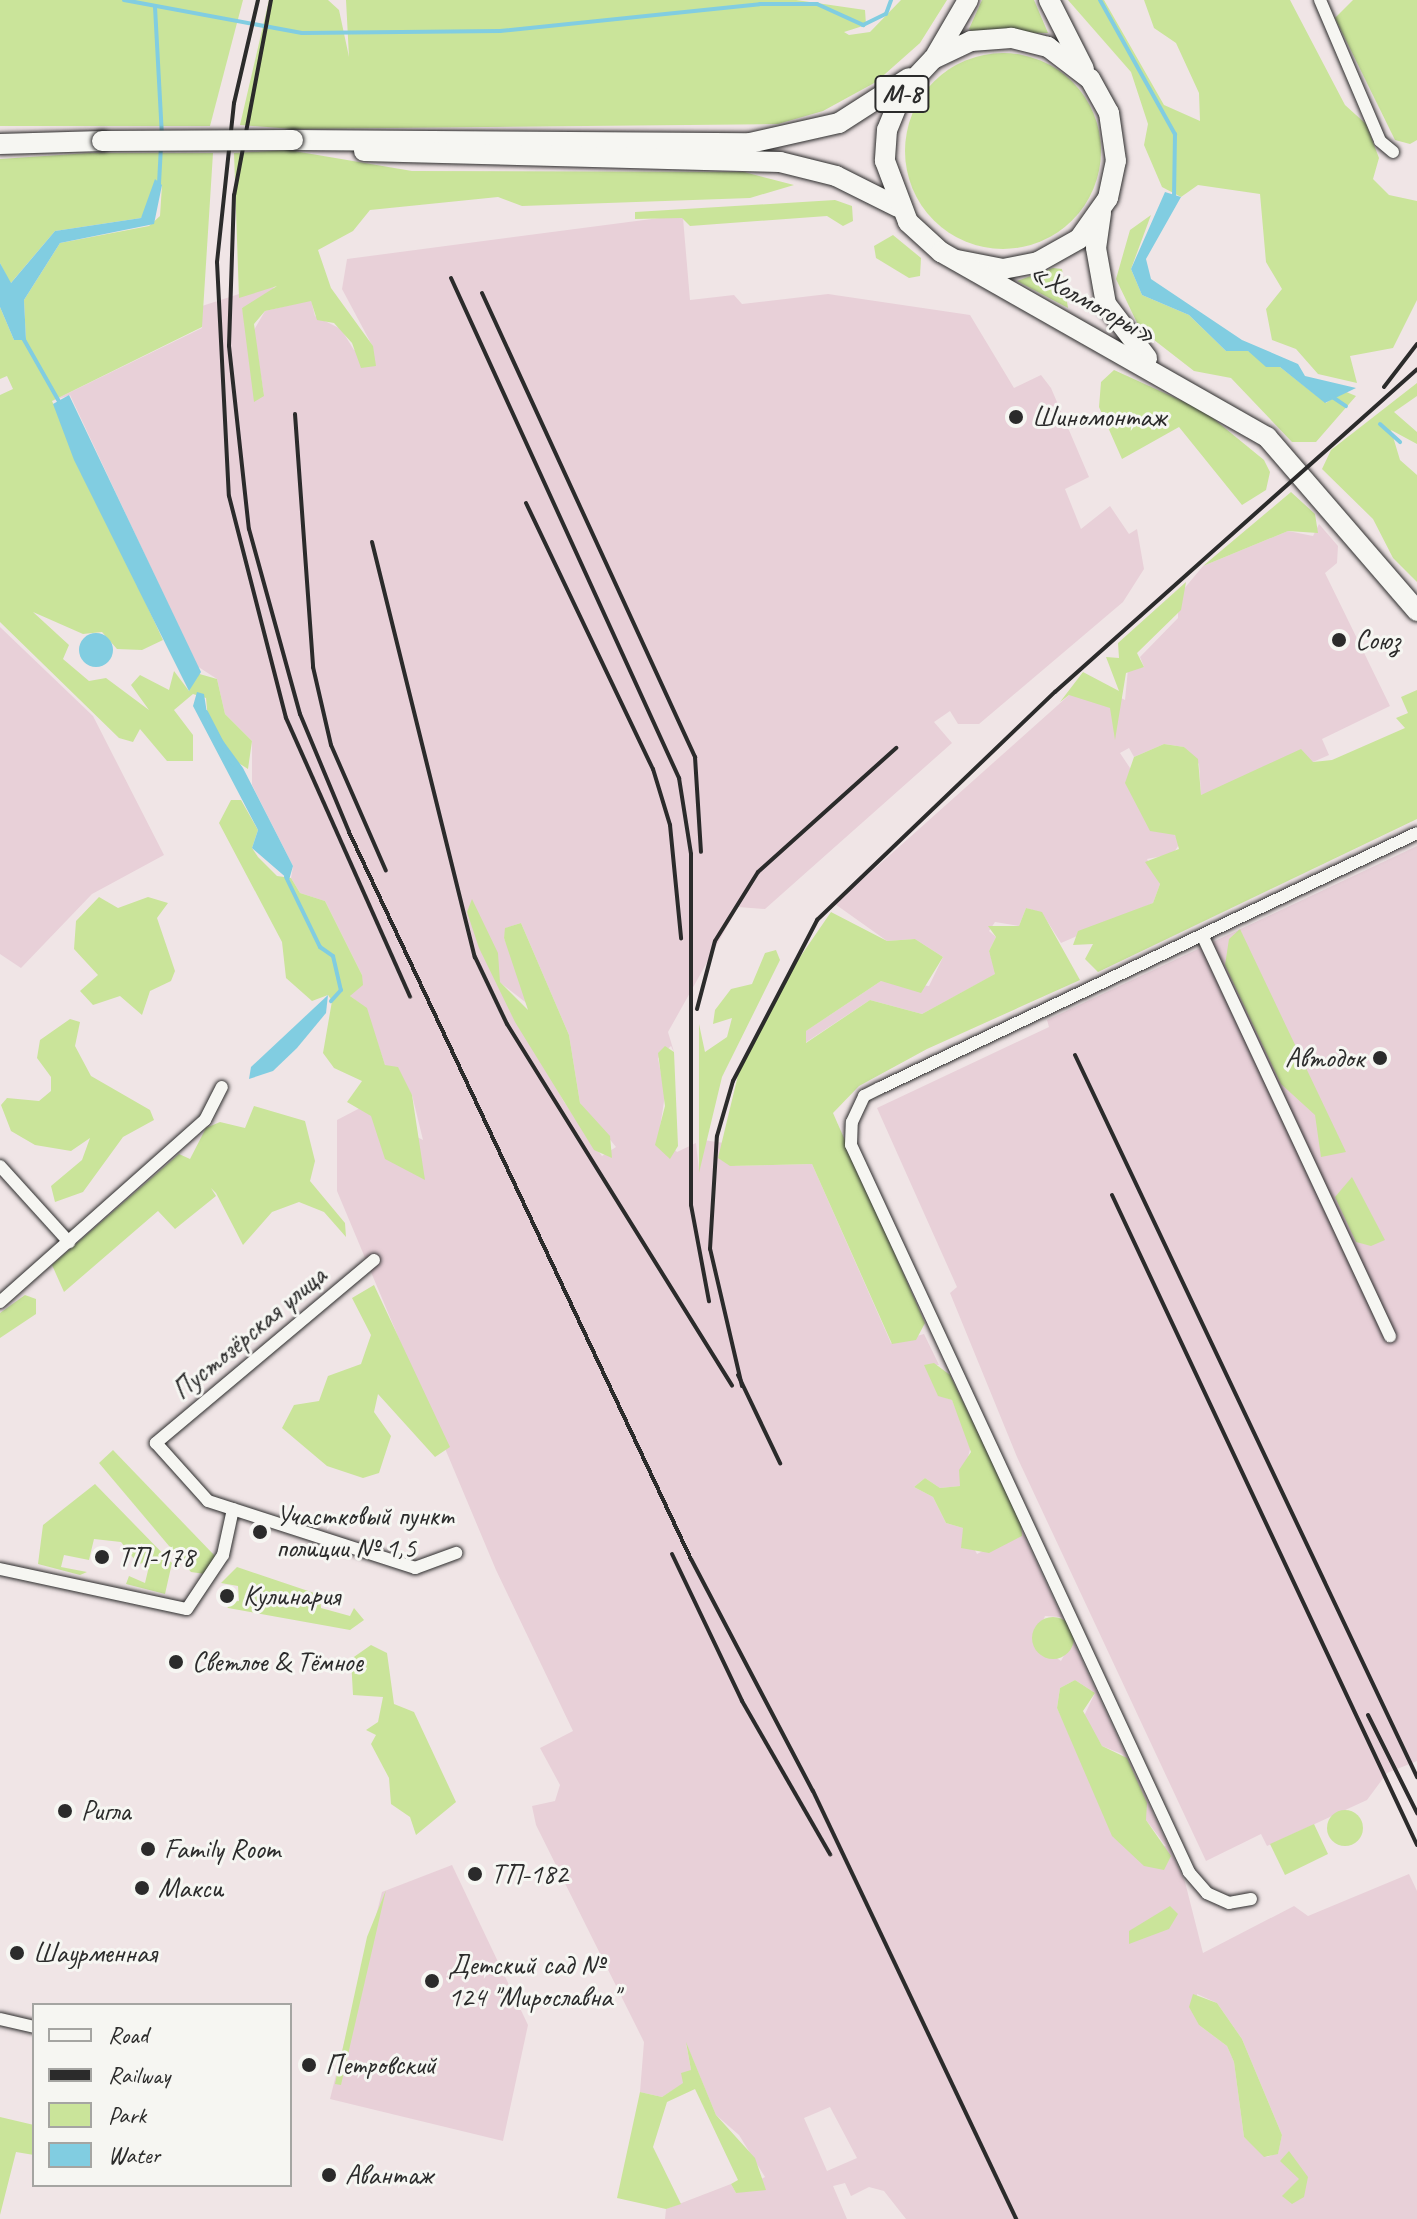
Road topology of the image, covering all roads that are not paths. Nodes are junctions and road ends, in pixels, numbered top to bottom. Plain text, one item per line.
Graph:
1 (968, 0) edge
2 (1049, 0) edge
3 (1320, 0) edge
4 (926, 65) junction
5 (1090, 79) junction
6 (293, 140) junction
7 (0, 144) edge
8 (1393, 152) dead end
9 (898, 207) junction
10 (1101, 211) junction
11 (957, 260) junction
12 (1164, 374) junction
13 (1417, 611) edge
14 (1417, 833) edge
15 (1203, 937) junction
16 (222, 1087) dead end
17 (0, 1166) edge
18 (69, 1242) junction
19 (374, 1260) dead end
20 (0, 1302) edge
21 (1390, 1336) dead end
22 (233, 1509) junction
23 (456, 1553) dead end
24 (0, 1569) edge
25 (1251, 1899) dead end
26 (0, 2019) edge
27 (32, 2027) edge

1 - 4 main road, «Холмогоры» / М-8
2 - 5 main road, «Холмогоры» / М-8
3 - 8 street
4 - 5 main road, «Холмогоры» / М-8
4 - 6 main road
4 - 9 main road, «Холмогоры» / М-8
5 - 10 main road, «Холмогоры» / М-8
6 - 7 main road, bridge
6 - 9 main road
9 - 11 main road, «Холмогоры» / М-8
10 - 11 main road, «Холмогоры» / М-8
10 - 12 main road, «Холмогоры» / М-8
11 - 12 main road, «Холмогоры» / М-8
12 - 13 main road, М-8
14 - 15 street
15 - 21 street
15 - 25 street
16 - 18 street
17 - 18 street
18 - 20 street
19 - 22 street, Пустозёрская улица
22 - 23 street
22 - 24 street
26 - 27 street

